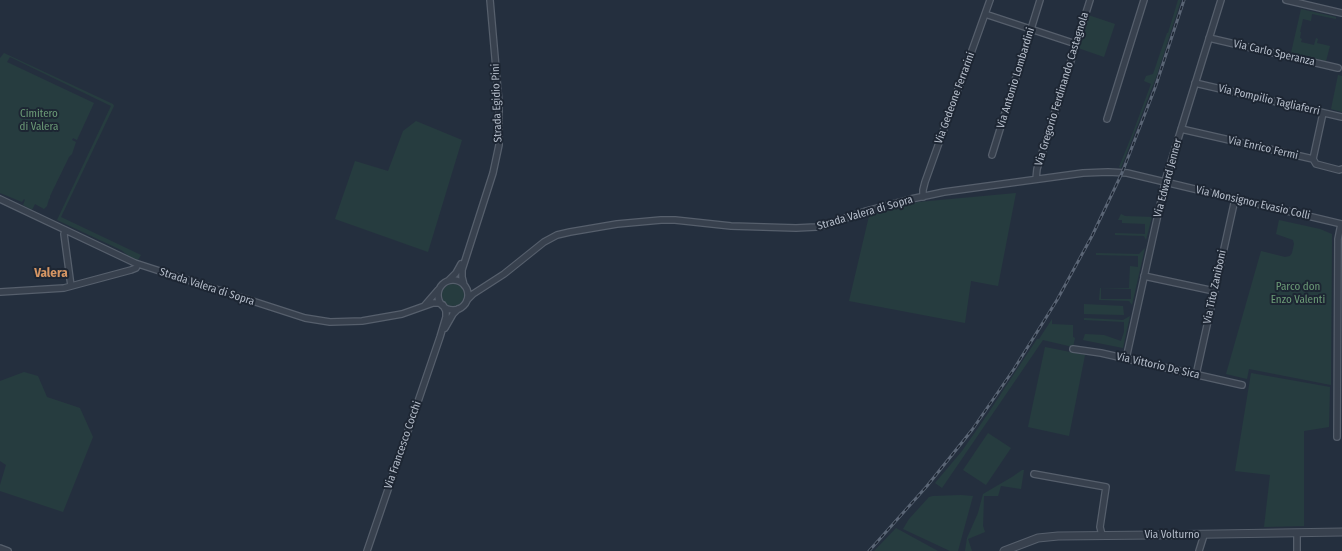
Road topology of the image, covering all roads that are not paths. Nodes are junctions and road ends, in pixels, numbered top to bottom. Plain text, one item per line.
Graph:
1 (490, 0) edge
2 (990, 0) edge
3 (1040, 0) edge
4 (1090, 0) edge
5 (1144, 0) edge
6 (1222, 0) edge
7 (1286, 0) edge
8 (1342, 13) edge
9 (985, 14) junction
10 (1031, 29) junction
11 (1209, 38) junction
12 (1076, 44) junction
13 (1338, 68) dead end
14 (1195, 83) junction
15 (1323, 113) junction
16 (1342, 117) edge
17 (1107, 119) dead end
18 (1181, 129) junction
19 (992, 155) dead end
20 (1313, 159) junction
21 (1342, 169) edge
22 (1036, 179) junction
23 (1165, 182) junction
24 (923, 197) junction
25 (0, 199) edge
26 (1234, 199) junction
27 (1342, 224) edge
28 (65, 230) junction
29 (468, 250) junction
30 (138, 264) junction
31 (1144, 276) junction
32 (446, 281) junction
33 (465, 285) junction
34 (71, 286) junction
35 (484, 286) junction
36 (440, 288) junction
37 (1214, 291) junction
38 (0, 292) edge
39 (467, 300) junction
40 (425, 305) junction
41 (443, 305) junction
42 (461, 307) junction
43 (439, 339) junction
44 (1073, 349) dead end
45 (1126, 359) junction
46 (1196, 375) junction
47 (1242, 385) dead end
48 (1337, 437) dead end
49 (1034, 474) dead end
50 (1342, 532) edge
51 (1297, 533) junction
52 (1102, 535) junction
53 (1204, 535) junction
54 (0, 548) edge
55 (8, 551) edge
56 (367, 551) edge
57 (1004, 551) edge
58 (1199, 551) edge
59 (1297, 551) edge

1 - 29 street, Strada Egidio Pini
2 - 9 street, Via Gedeone Ferrarini
3 - 10 street, Via Antonio Lombardini
4 - 12 street, Via Gregorio Ferdinando Castagnola
5 - 17 street
6 - 11 street, Via Edward Jenner
7 - 8 street
9 - 10 street
9 - 24 street, Via Gedeone Ferrarini
10 - 12 street
10 - 19 street, Via Antonio Lombardini
11 - 13 street, Via Carlo Speranza
11 - 14 street, Via Edward Jenner
12 - 22 street, Via Gregorio Ferdinando Castagnola
14 - 15 street, Via Pompilio Tagliaferri
14 - 18 street, Via Edward Jenner
15 - 16 street, Via Pompilio Tagliaferri
15 - 20 street
18 - 20 street, Via Enrico Fermi
18 - 23 street, Via Edward Jenner
20 - 21 street, Via Enrico Fermi
22 - 23 street, Strada Valera di Sopra
22 - 24 street, Strada Valera di Sopra
23 - 26 street, Via Monsignor Evasio Colli
23 - 31 street, Via Edward Jenner
24 - 35 street, Strada Valera di Sopra
25 - 28 street, Strada Valera di Sopra
26 - 27 street, Via Monsignor Evasio Colli
26 - 37 street, Via Tito Zaniboni
27 - 48 street
28 - 30 street, Strada Valera di Sopra
28 - 34 street
29 - 32 street, Strada Egidio Pini
29 - 33 street, Strada Egidio Pini
30 - 34 street
30 - 40 street, Strada Valera di Sopra
31 - 37 street
31 - 45 street, Via Edward Jenner
32 - 33 street
32 - 36 street, Strada Valera di Sopra
33 - 35 street
33 - 39 street
34 - 38 street
35 - 39 street, Strada Valera di Sopra
36 - 40 street, Strada Valera di Sopra
36 - 41 street
37 - 46 street, Via Tito Zaniboni
39 - 42 street, Strada Valera di Sopra
40 - 41 street, Strada Valera di Sopra
41 - 42 street, Strada Valera di Sopra
41 - 43 street, Via Francesco Cocchi
42 - 43 street, Via Francesco Cocchi
43 - 56 street, Via Francesco Cocchi
44 - 45 street, Via Vittorio De Sica
45 - 46 street, Via Vittorio De Sica
46 - 47 street, Via Vittorio De Sica
49 - 52 street
50 - 51 street, Via Volturno
51 - 53 street, Via Volturno
51 - 59 street
52 - 53 street, Via Volturno
52 - 57 street, Via Volturno
53 - 58 street
54 - 55 street

